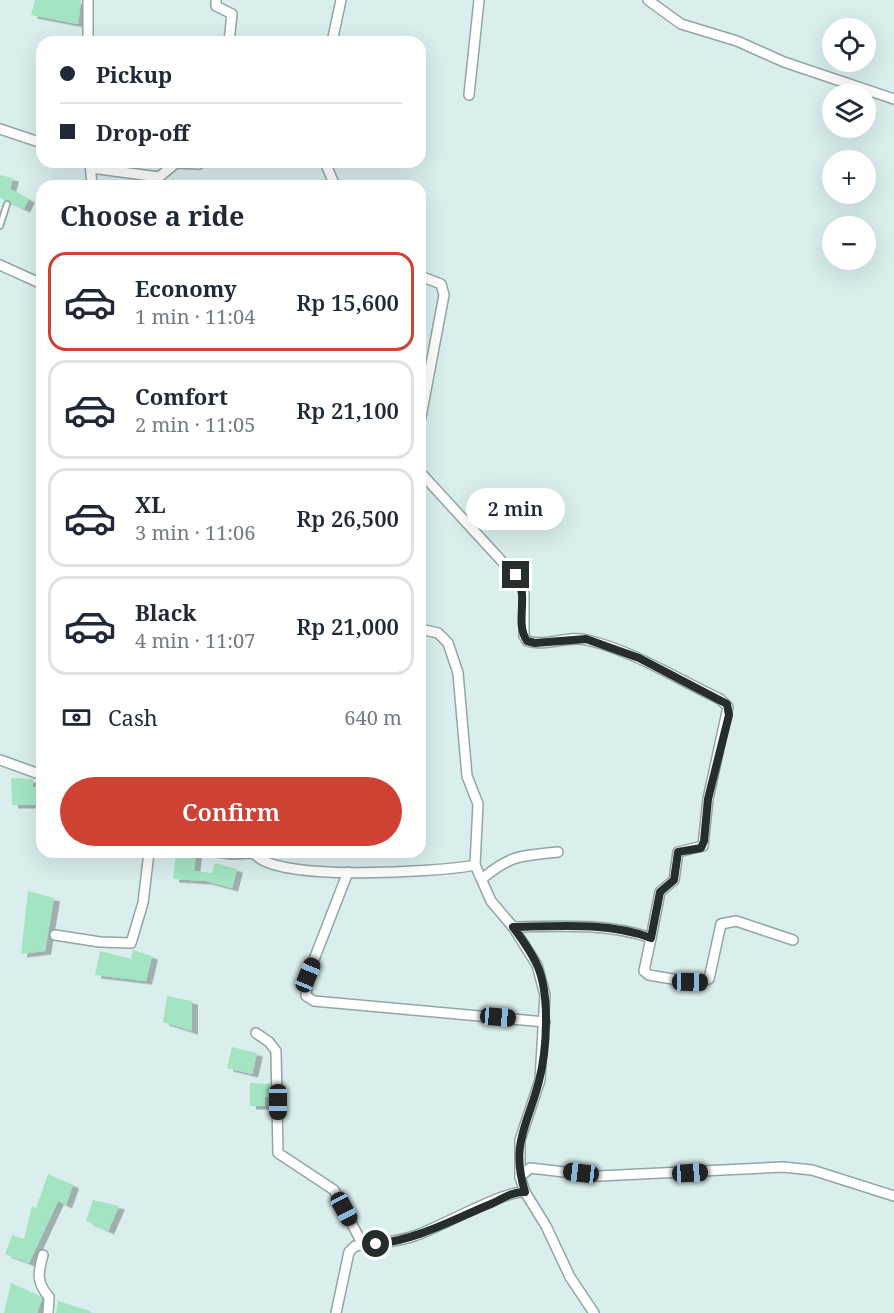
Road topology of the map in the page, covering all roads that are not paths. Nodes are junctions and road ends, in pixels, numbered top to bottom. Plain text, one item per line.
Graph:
1 (88, 0) edge
2 (216, 0) edge
3 (341, 0) edge
4 (479, 0) edge
5 (648, 0) edge
6 (88, 36) edge
7 (230, 36) edge
8 (333, 36) edge
9 (469, 95) dead end
10 (894, 99) edge
11 (0, 129) edge
12 (36, 141) edge
13 (108, 168) edge
14 (170, 168) edge
15 (7, 204) dead end
16 (0, 226) edge
17 (0, 266) edge
18 (426, 278) edge
19 (36, 281) edge
20 (426, 390) edge
21 (426, 479) edge
22 (426, 630) edge
23 (0, 760) edge
24 (36, 773) edge
25 (558, 852) dead end
26 (148, 858) edge
27 (260, 858) edge
28 (475, 865) junction
29 (348, 872) junction
30 (483, 878) junction
31 (513, 927) junction
32 (55, 935) dead end
33 (651, 938) junction
34 (793, 939) dead end
35 (545, 1022) junction
36 (256, 1033) dead end
37 (520, 1177) junction
38 (525, 1192) junction
39 (894, 1196) edge
40 (363, 1245) junction
41 (43, 1255) dead end
42 (48, 1313) edge
43 (336, 1313) edge
44 (594, 1313) edge

1 - 6 street
2 - 7 street
3 - 8 street
4 - 9 street
5 - 10 street
11 - 12 street
13 - 14 street
15 - 16 lane
17 - 19 street
18 - 20 street
21 - 33 street
22 - 28 street
23 - 24 street
25 - 30 street
26 - 32 street
27 - 29 street
28 - 29 street
28 - 30 street
29 - 35 street
30 - 31 street
31 - 33 street
31 - 35 street
33 - 34 street
35 - 37 street
36 - 40 street
37 - 38 street
37 - 39 street
38 - 40 street
38 - 44 street
40 - 43 street
41 - 42 street

